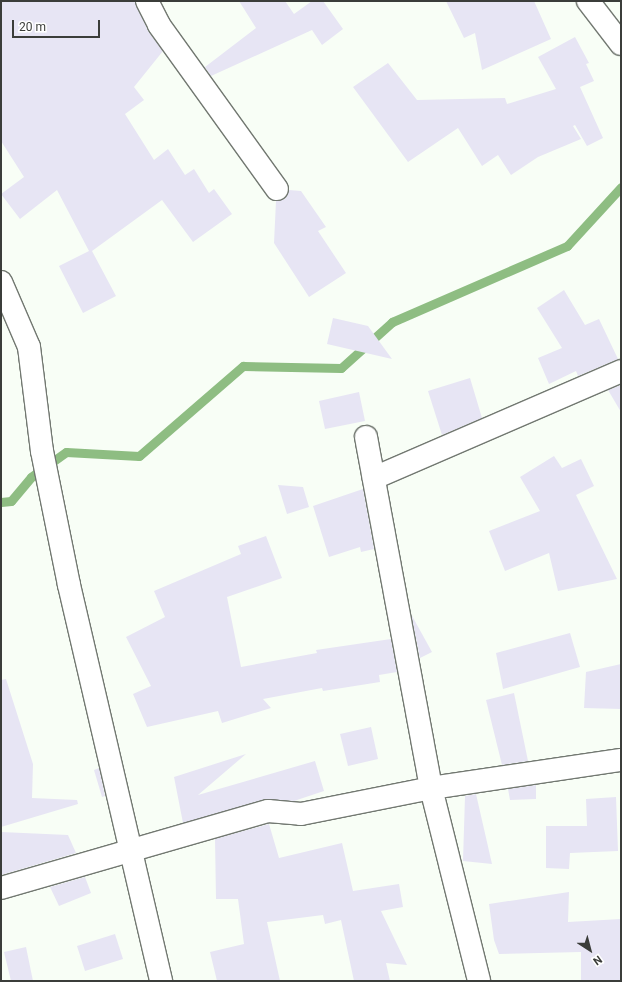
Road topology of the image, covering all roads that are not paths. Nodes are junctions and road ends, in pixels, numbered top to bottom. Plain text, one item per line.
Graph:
1 (146, 1) edge
2 (588, 1) edge
3 (621, 44) edge
4 (277, 189) dead end
5 (1, 282) edge
6 (621, 371) edge
7 (366, 437) dead end
8 (374, 478) junction
9 (621, 760) edge
10 (431, 788) junction
11 (131, 850) junction
12 (1, 888) edge
13 (161, 981) edge
14 (479, 981) edge

1 - 4 street
2 - 3 street
5 - 11 street
6 - 8 street
7 - 8 street
8 - 10 street
9 - 10 street
10 - 11 street
10 - 14 street
11 - 12 street
11 - 13 street

